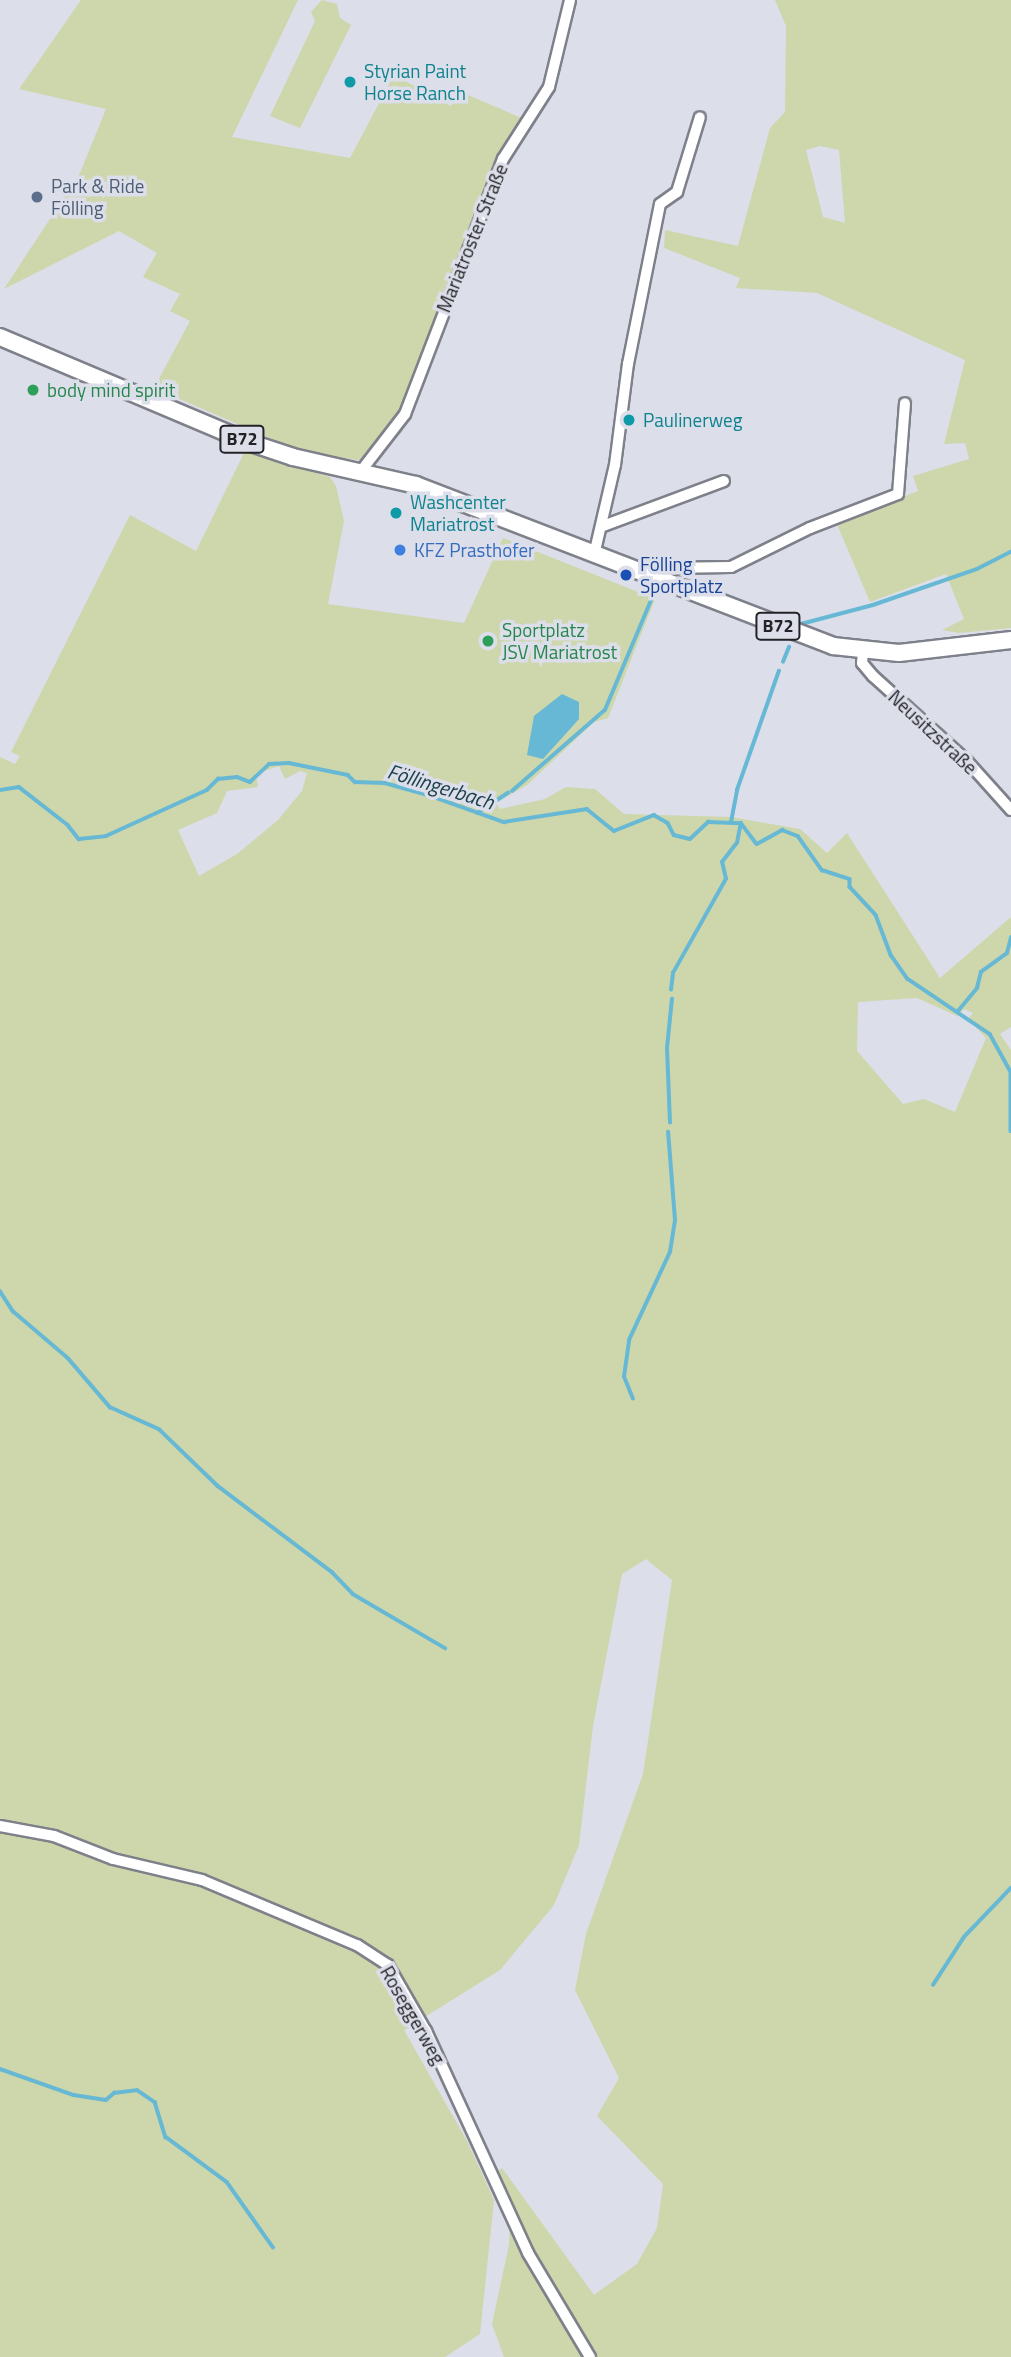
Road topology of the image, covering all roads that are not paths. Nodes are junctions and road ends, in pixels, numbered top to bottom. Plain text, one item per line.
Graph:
1 (570, 0) edge
2 (700, 117) dead end
3 (0, 337) edge
4 (905, 403) dead end
5 (361, 471) junction
6 (724, 481) dead end
7 (603, 526) junction
8 (594, 555) junction
9 (651, 577) junction
10 (1011, 640) edge
11 (863, 652) junction
12 (1011, 810) edge
13 (0, 1826) edge
14 (590, 2357) edge

1 - 5 street, Mariatroster Straße
2 - 7 street
3 - 5 main road, B72
4 - 9 street
5 - 8 main road, B72
6 - 7 street
7 - 8 street
8 - 9 main road, B72
9 - 11 main road, B72
10 - 11 main road, B72
11 - 12 street, Neusitzstraße
13 - 14 street, Roseggerweg

